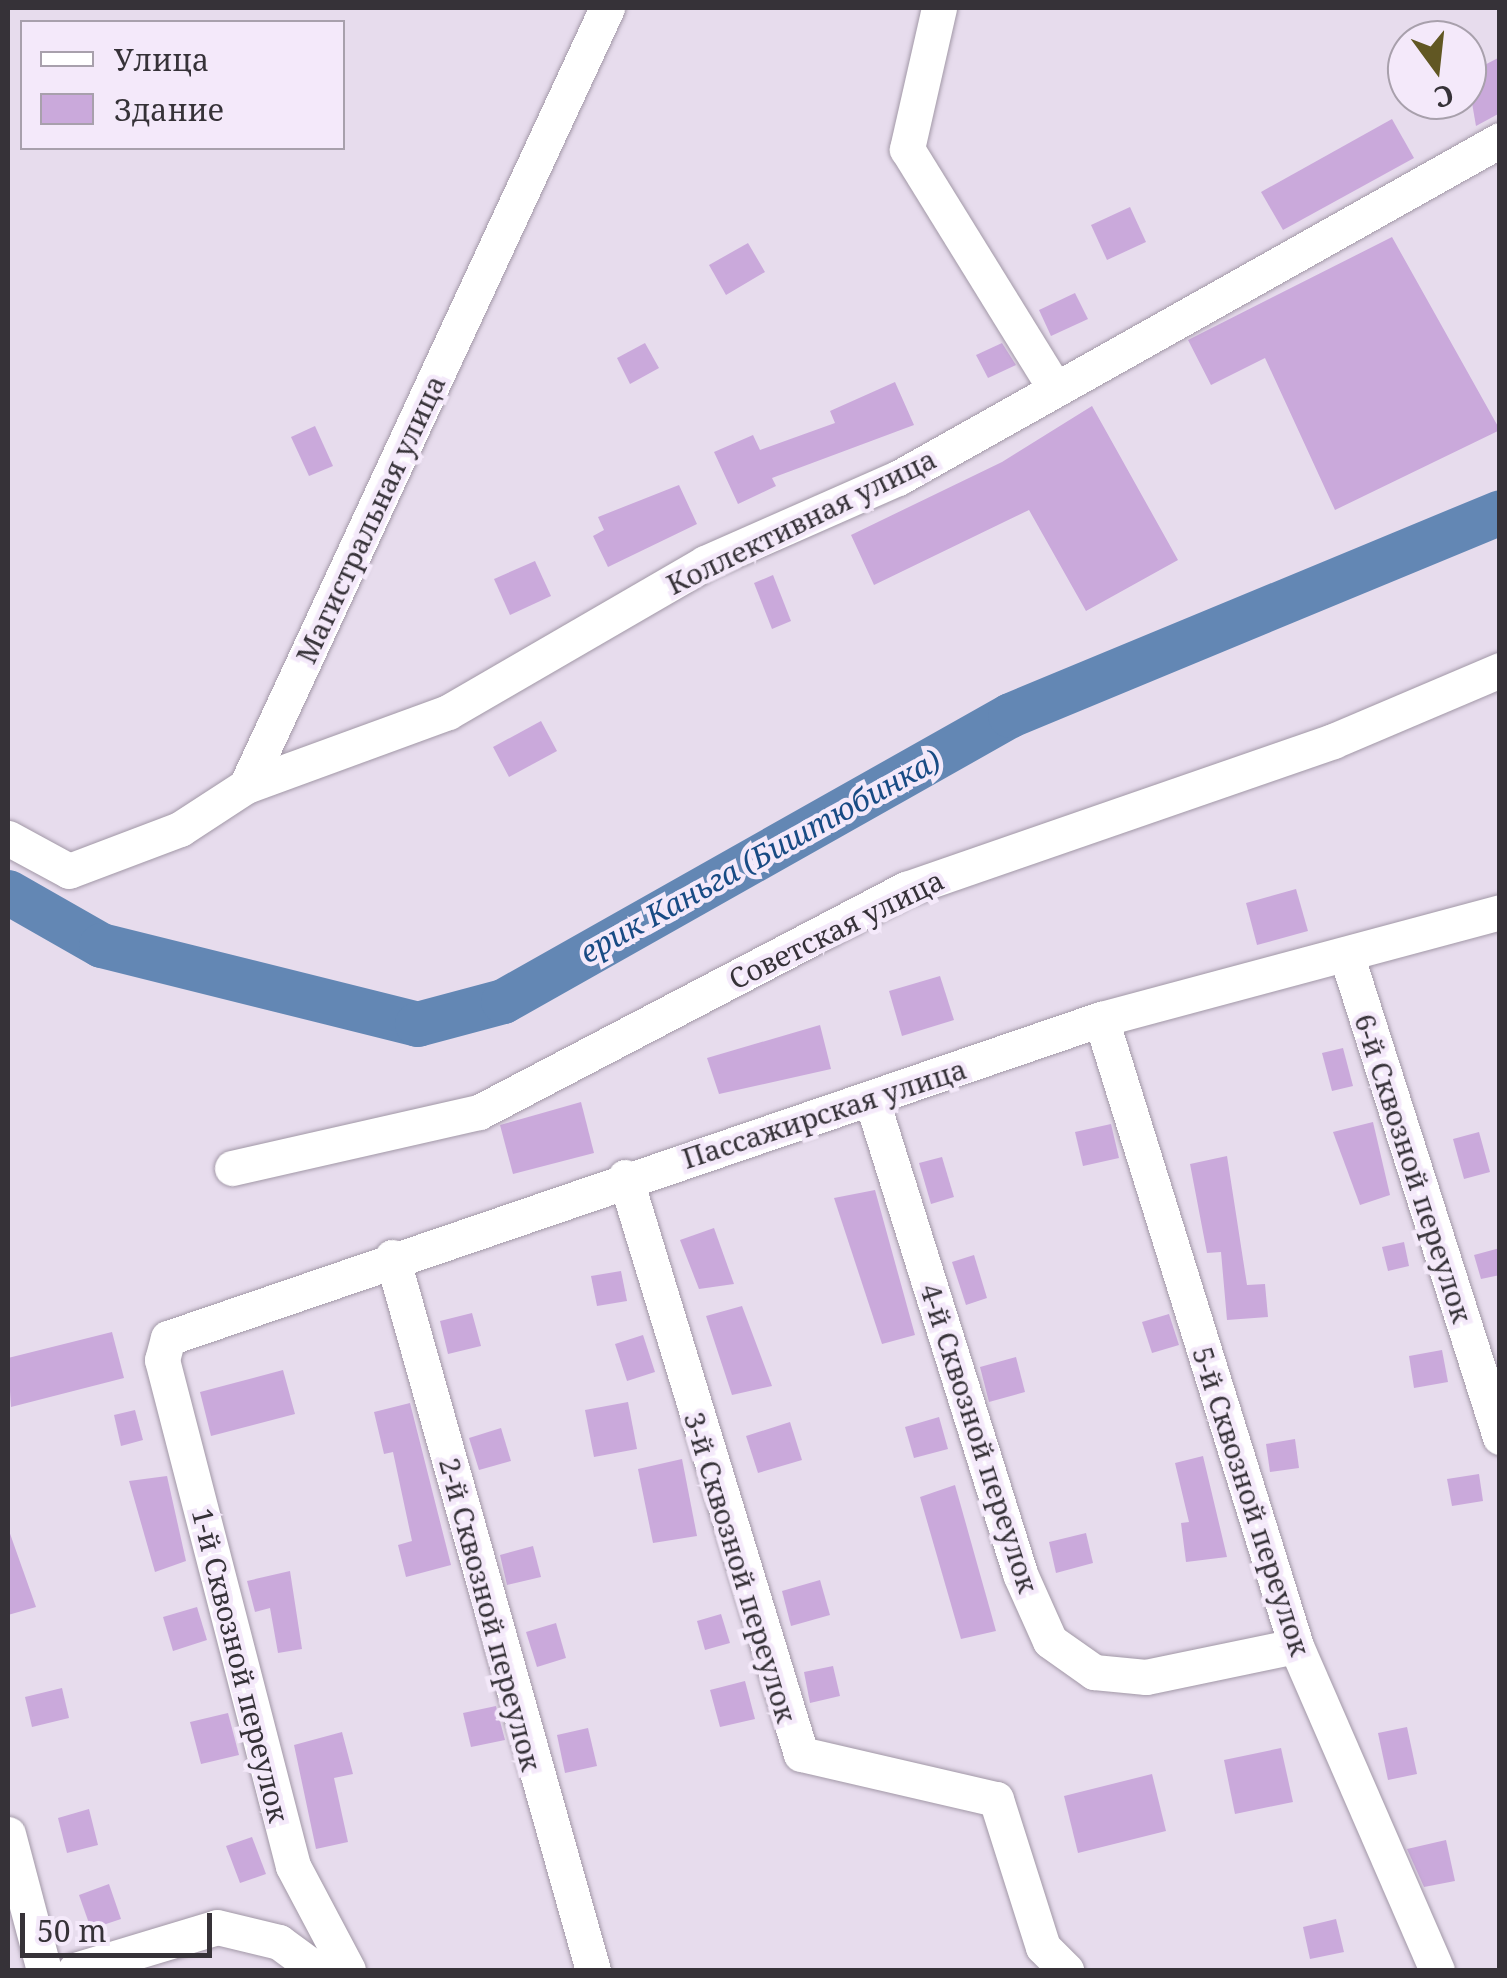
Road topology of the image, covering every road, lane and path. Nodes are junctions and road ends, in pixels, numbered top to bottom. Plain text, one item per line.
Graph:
1 (607, 8) edge
2 (939, 8) edge
3 (1500, 140) edge
4 (1052, 385) junction
5 (1500, 670) edge
6 (246, 786) junction
7 (8, 838) edge
8 (1500, 912) edge
9 (1347, 956) junction
10 (1100, 1018) junction
11 (872, 1101) junction
12 (232, 1168) dead end
13 (625, 1177) junction
14 (392, 1257) junction
15 (161, 1348) joint
16 (1500, 1436) edge
17 (1296, 1646) junction
18 (8, 1834) edge
19 (44, 1970) edge
20 (74, 1970) edge
21 (317, 1970) edge
22 (348, 1970) edge
23 (593, 1970) edge
24 (1066, 1970) edge
25 (1437, 1970) edge

1 - 6 street, Магистральная улица
2 - 4 street
3 - 4 street, Коллективная улица
4 - 6 street, Коллективная улица
5 - 12 street, Советская улица
6 - 7 street
8 - 9 street, Пассажирская улица
9 - 10 street, Пассажирская улица
9 - 16 street, 6-й Сквозной переулок
10 - 11 street, Пассажирская улица
10 - 17 street, 5-й Сквозной переулок
11 - 13 street, Пассажирская улица
11 - 17 street, 4-й Сквозной переулок
13 - 14 street, Пассажирская улица
13 - 24 street, 3-й Сквозной переулок
14 - 15 street, Пассажирская улица
14 - 23 street, 2-й Сквозной переулок
15 - 22 street, 1-й Сквозной переулок
17 - 25 street, 5-й Сквозной переулок
18 - 19 street
20 - 21 street

